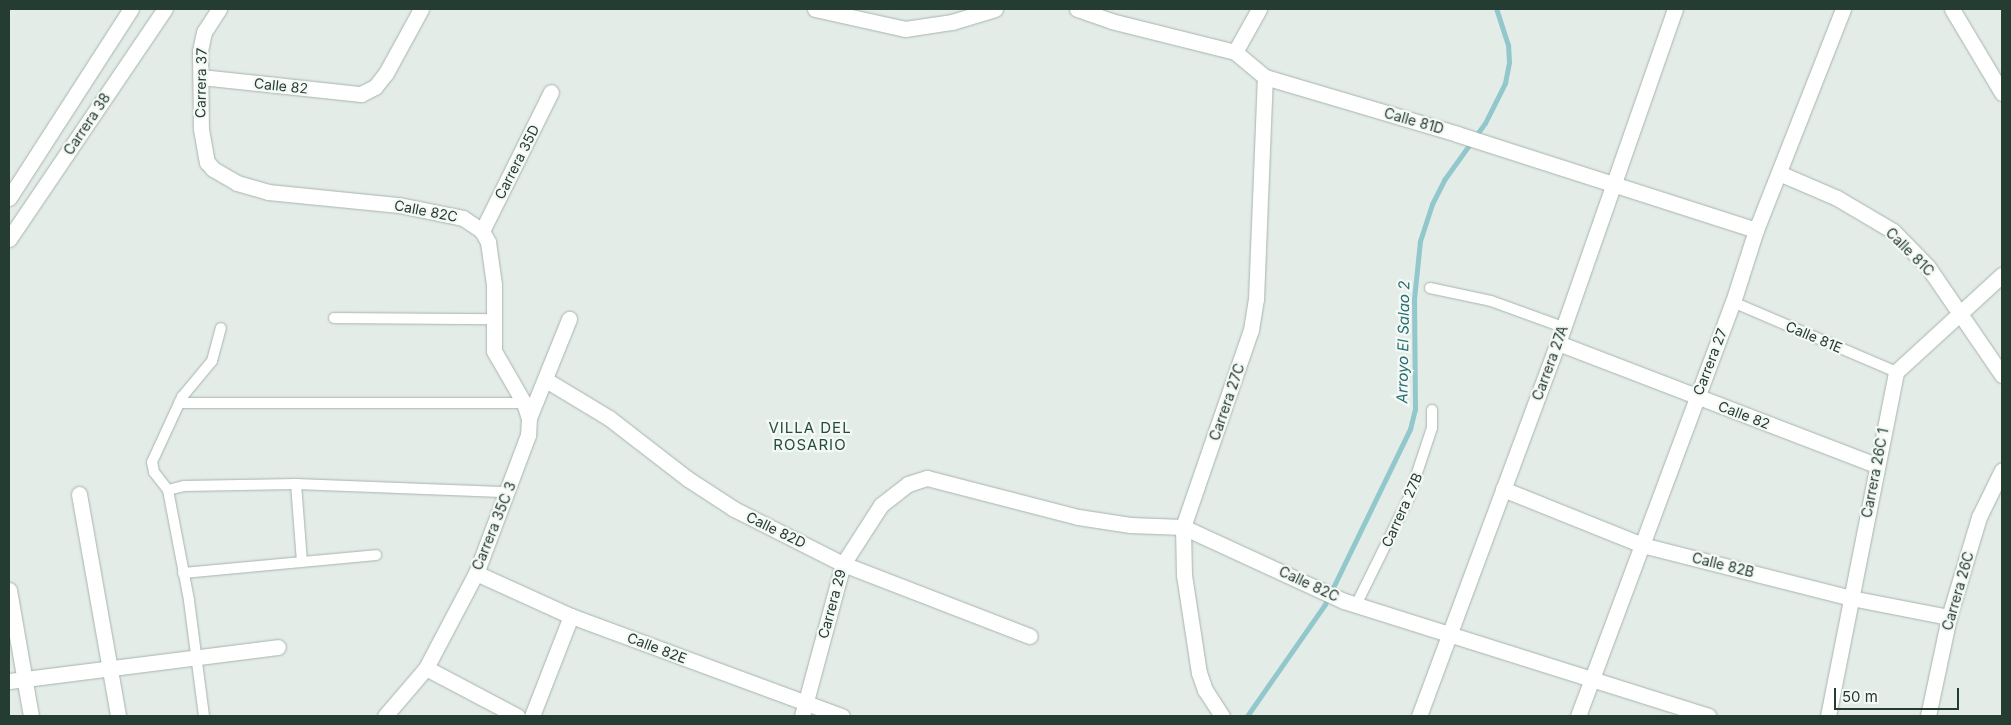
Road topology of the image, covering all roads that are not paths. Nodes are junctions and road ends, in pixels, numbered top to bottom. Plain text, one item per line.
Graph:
1 (131, 9) edge
2 (165, 9) edge
3 (219, 9) edge
4 (421, 9) edge
5 (815, 9) edge
6 (995, 9) edge
7 (1077, 9) edge
8 (1259, 9) edge
9 (1675, 9) edge
10 (1843, 9) edge
11 (1952, 9) edge
12 (1235, 52) junction
13 (201, 77) junction
14 (1265, 77) junction
15 (551, 92) dead end
16 (2002, 93) edge
17 (207, 162) joint
18 (1779, 173) junction
19 (1611, 184) junction
20 (9, 198) edge
21 (1756, 230) junction
22 (482, 231) junction
23 (9, 239) edge
24 (2002, 276) edge
25 (1430, 288) dead end
26 (1733, 302) junction
27 (1961, 312) junction
28 (334, 318) dead end
29 (494, 319) junction
30 (569, 319) dead end
31 (1563, 327) junction
32 (221, 328) dead end
33 (1558, 342) junction
34 (1896, 372) junction
35 (2002, 375) edge
36 (546, 380) junction
37 (1696, 397) junction
38 (179, 403) junction
39 (524, 403) junction
40 (1432, 410) dead end
41 (529, 418) junction
42 (1875, 465) junction
43 (2002, 470) edge
44 (296, 484) junction
45 (908, 484) joint
46 (1503, 489) junction
47 (168, 490) junction
48 (508, 492) junction
49 (78, 494) dead end
50 (1183, 527) junction
51 (1642, 545) junction
52 (376, 555) dead end
53 (302, 562) junction
54 (843, 564) junction
55 (183, 573) junction
56 (476, 573) junction
57 (9, 590) edge
58 (1851, 598) junction
59 (1350, 603) junction
60 (571, 616) junction
61 (1950, 617) junction
62 (1450, 633) junction
63 (1030, 636) dead end
64 (278, 646) dead end
65 (196, 657) junction
66 (109, 667) junction
67 (426, 668) junction
68 (16, 681) edge
69 (1591, 682) junction
70 (804, 710) edge
71 (31, 716) edge
72 (118, 716) edge
73 (204, 716) edge
74 (385, 716) edge
75 (517, 716) edge
76 (532, 716) edge
77 (842, 716) edge
78 (1222, 716) edge
79 (1419, 716) edge
80 (1578, 716) edge
81 (1708, 716) edge
82 (1828, 716) edge
83 (1928, 716) edge

1 - 20 street, Carrera 38
2 - 23 street, Carrera 38
3 - 13 street, Carrera 37
4 - 13 street, Calle 82
5 - 6 street
7 - 12 street, Calle 81D
8 - 12 street
9 - 19 street, Carrera 27A
10 - 18 street, Carrera 27
11 - 16 street
12 - 14 street, Calle 81D
13 - 17 street, Carrera 37
14 - 19 street, Calle 81D
14 - 50 street, Carrera 27C
15 - 22 street, Carrera 35D
17 - 22 street, Calle 82C
18 - 21 street, Carrera 27
18 - 27 street, Calle 81C
19 - 21 street, Calle 81D
19 - 31 street, Carrera 27A
21 - 26 street, Carrera 27
22 - 29 street
24 - 27 street
25 - 31 lane
26 - 34 lane, Calle 81E
26 - 37 street, Carrera 27
27 - 34 street
27 - 35 street, Calle 81C
28 - 29 lane
29 - 39 street
30 - 36 street, Carrera 35C 3
31 - 33 street, Carrera 27A
32 - 38 lane
33 - 37 street, Calle 82
33 - 46 street, Carrera 27A
34 - 42 street, Carrera 26C 1
36 - 41 street, Carrera 35C 3
36 - 54 street, Calle 82D
37 - 42 street, Calle 82
37 - 51 street, Carrera 27
38 - 39 lane
38 - 47 lane
39 - 41 street
40 - 59 lane, Carrera 27B
41 - 48 street, Carrera 35C 3
42 - 58 street, Carrera 26C 1
43 - 61 street, Carrera 26C
44 - 47 lane
44 - 48 lane
44 - 53 lane
45 - 50 street, Calle 82C
45 - 54 street, Carrera 29
46 - 51 street, Calle 82B
46 - 62 street, Carrera 27A
47 - 55 lane
48 - 56 street, Carrera 35C 3
49 - 66 street
50 - 59 street, Calle 82C
50 - 78 street, Carrera 27C
51 - 58 street, Calle 82B
51 - 69 street, Carrera 27
52 - 53 lane
53 - 55 lane
54 - 63 street, Calle 82D
54 - 70 street, Carrera 29
55 - 65 lane
56 - 60 street, Calle 82E
56 - 67 street, Carrera 35C 3
57 - 68 street
58 - 61 street, Calle 82B
58 - 82 street, Carrera 26C 1
59 - 62 street, Calle 82C
60 - 70 street, Calle 82E
60 - 76 street
61 - 83 street, Carrera 26C
62 - 69 street, Calle 82C
62 - 79 street, Carrera 27A
64 - 65 street
65 - 66 street
65 - 73 lane
66 - 68 street
66 - 72 street
67 - 74 street, Carrera 35C 3
67 - 75 street
68 - 71 street
69 - 80 street, Carrera 27
69 - 81 street, Calle 82C
70 - 77 street, Calle 82E

